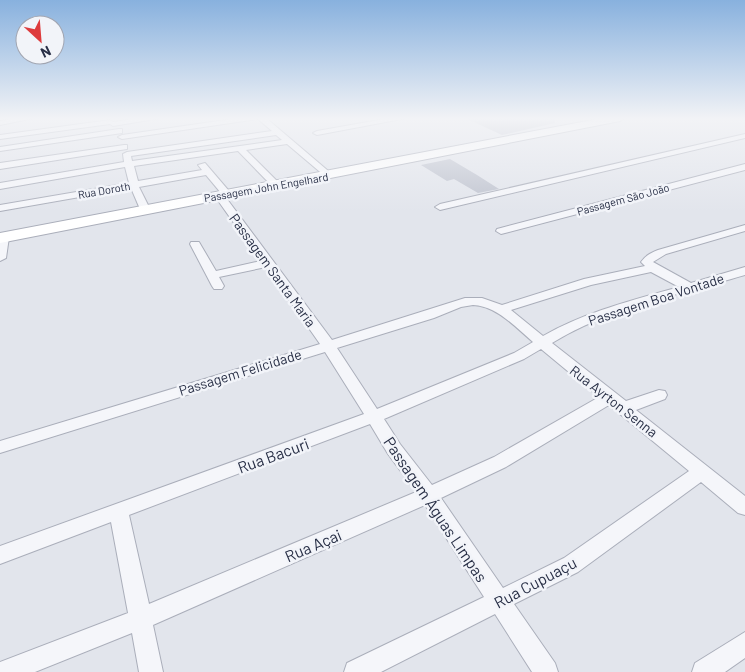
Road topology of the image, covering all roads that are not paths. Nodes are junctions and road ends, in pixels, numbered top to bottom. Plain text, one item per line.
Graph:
1 (130, 149) edge
2 (231, 149) edge
3 (241, 149) edge
4 (300, 149) edge
5 (460, 149) edge
6 (687, 149) edge
7 (125, 150) junction
8 (194, 155) junction
9 (128, 164) junction
10 (0, 166) edge
11 (745, 167) edge
12 (208, 172) junction
13 (329, 175) junction
14 (275, 184) junction
15 (134, 185) junction
16 (0, 186) edge
17 (222, 194) junction
18 (440, 206) dead end
19 (0, 208) edge
20 (145, 209) junction
21 (745, 228) edge
22 (501, 231) dead end
23 (2, 237) edge
24 (195, 244) dead end
25 (0, 258) edge
26 (270, 263) junction
27 (653, 268) junction
28 (745, 271) edge
29 (689, 287) junction
30 (480, 300) joint
31 (501, 309) junction
32 (540, 343) junction
33 (328, 345) junction
34 (659, 396) dead end
35 (618, 403) junction
36 (376, 417) junction
37 (0, 447) edge
38 (703, 471) junction
39 (429, 495) junction
40 (745, 507) edge
41 (119, 511) junction
42 (0, 555) edge
43 (498, 601) junction
44 (140, 619) junction
45 (745, 644) edge
46 (5, 672) edge
47 (152, 672) edge
48 (356, 672) edge
49 (546, 672) edge
50 (704, 672) edge

1 - 7 street
2 - 8 street
3 - 14 street
4 - 13 street
5 - 13 main road, Passagem John Engelhard
6 - 18 street
7 - 9 street
7 - 10 street
8 - 9 street
8 - 12 street
9 - 15 street
9 - 16 street
11 - 22 street, Passagem São João
12 - 15 street, Rua Doroth
12 - 17 street
13 - 14 main road, Passagem John Engelhard
14 - 17 main road, Passagem John Engelhard
15 - 19 street, Rua Doroth
15 - 20 street
17 - 20 main road, Passagem John Engelhard
17 - 26 street, Passagem Santa Maria
20 - 23 main road, Passagem John Engelhard
21 - 27 street
23 - 25 street
24 - 26 street
26 - 33 street, Passagem Santa Maria
27 - 29 street
27 - 31 street
28 - 29 street, Passagem Boa Vontade
29 - 32 street, Passagem Boa Vontade
30 - 31 street, Rua Ayrton Senna
30 - 33 street, Passagem Felicidade
31 - 32 street, Rua Ayrton Senna
32 - 35 street, Rua Ayrton Senna
32 - 36 street, Rua Bacuri
33 - 36 street, Passagem Águas Limpas
33 - 37 street, Passagem Felicidade
34 - 35 street, Rua Açai
35 - 38 street, Rua Ayrton Senna
35 - 39 street, Rua Açai
36 - 39 street, Passagem Águas Limpas
36 - 41 street, Rua Bacuri
38 - 40 street, Rua Ayrton Senna
38 - 43 street, Rua Cupuaçu
39 - 43 street, Passagem Águas Limpas
39 - 44 street, Rua Açai
41 - 42 street, Rua Bacuri
41 - 44 street
43 - 48 street, Rua Cupuaçu
43 - 49 street, Passagem Águas Limpas
44 - 46 street, Rua Açai
44 - 47 street
45 - 50 street

